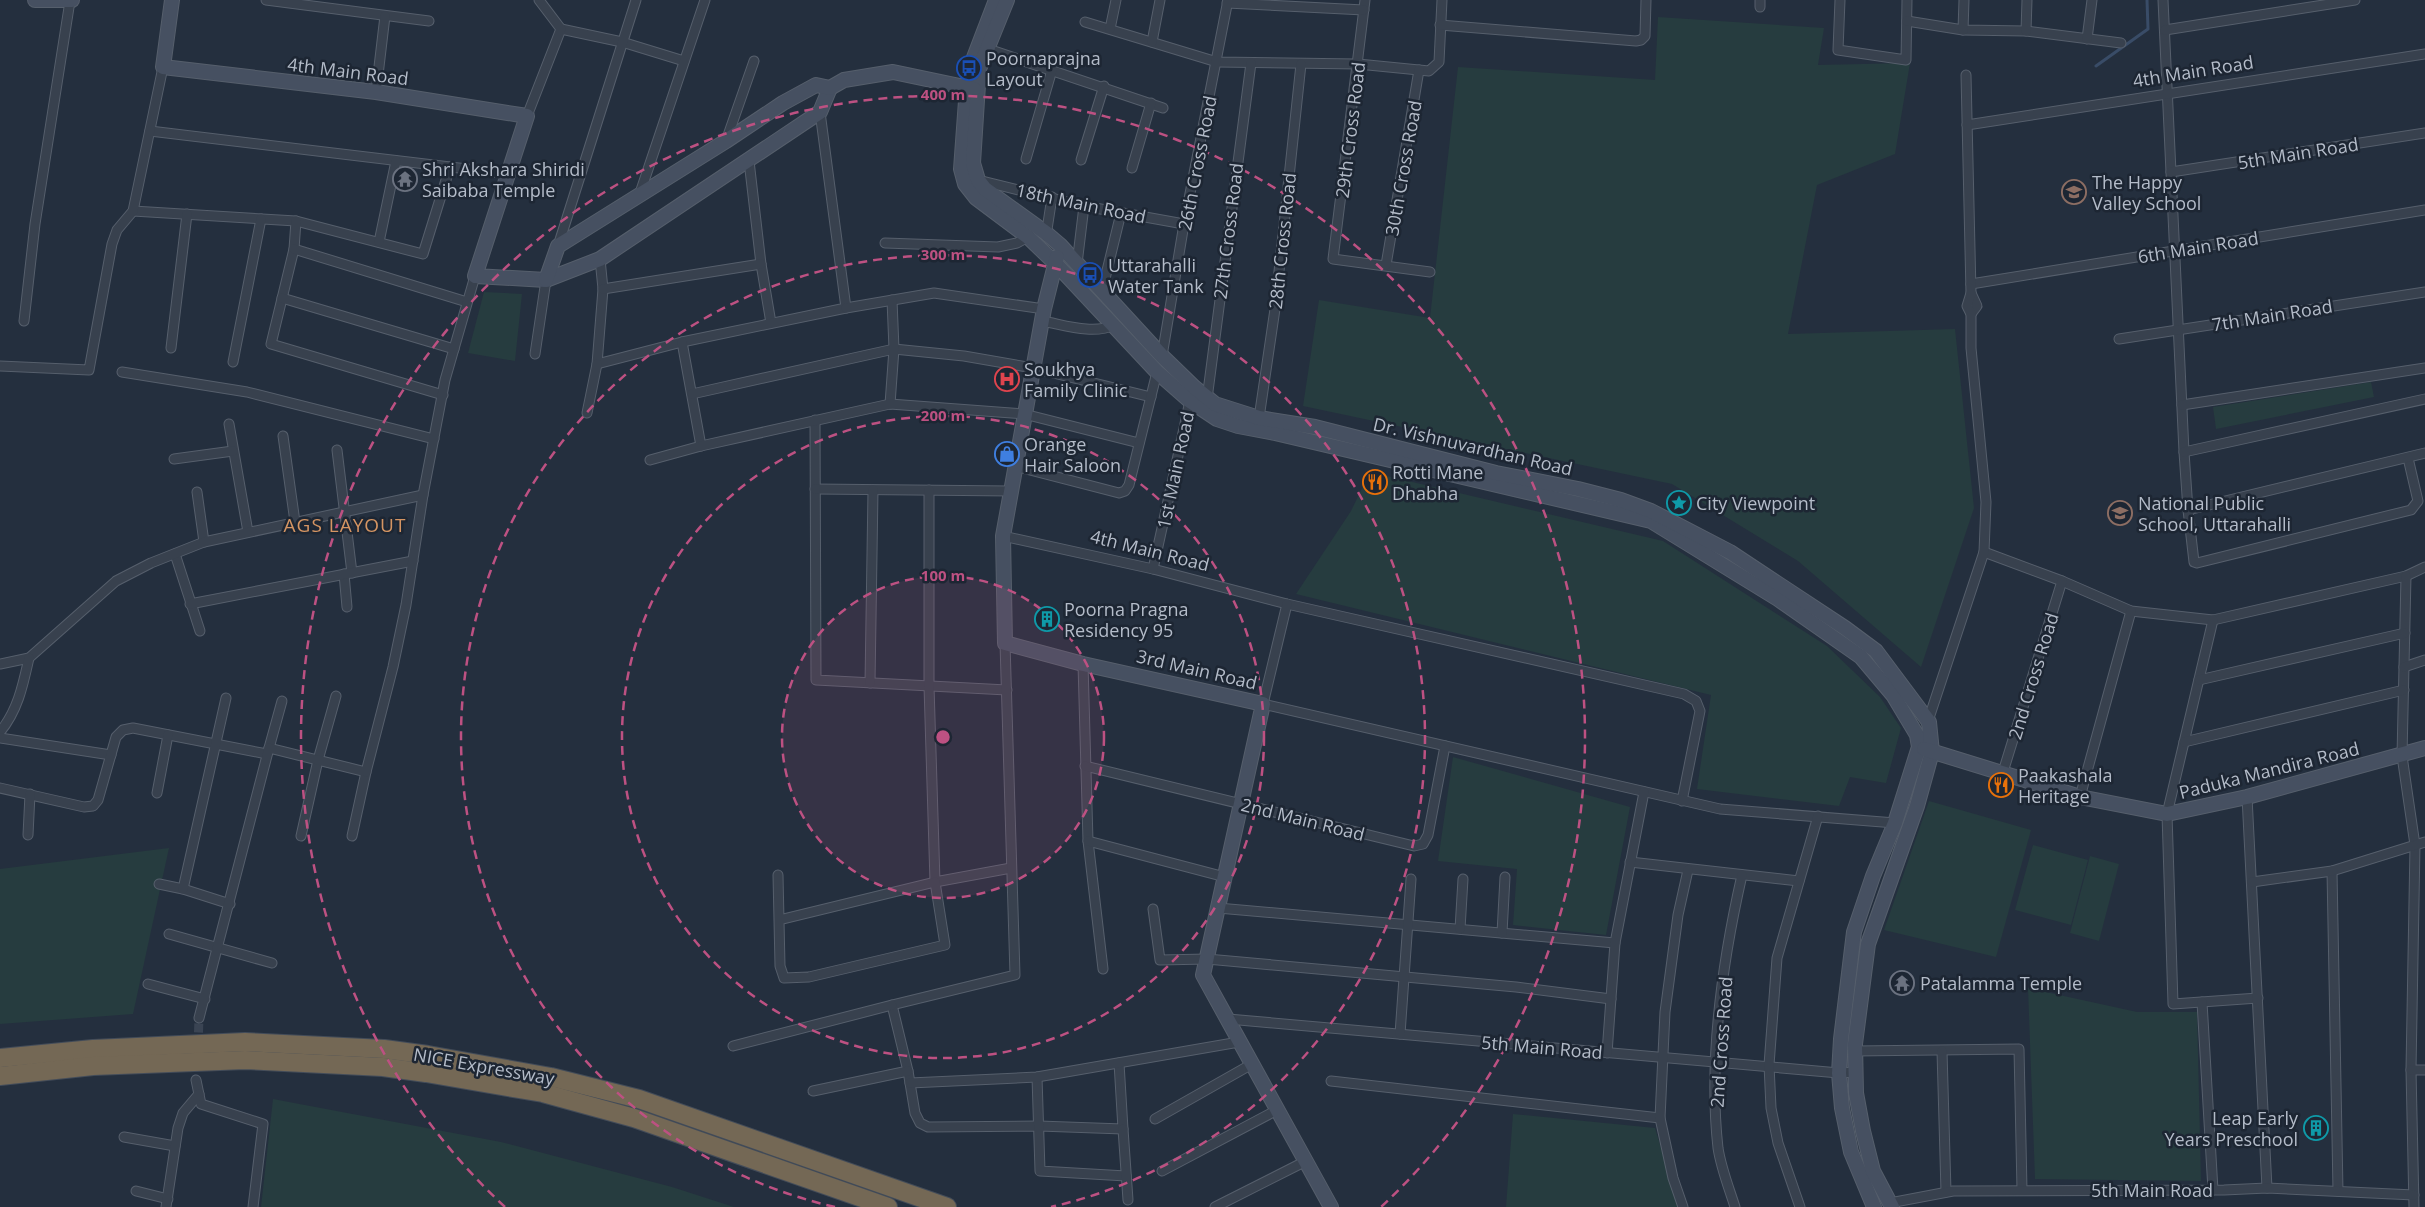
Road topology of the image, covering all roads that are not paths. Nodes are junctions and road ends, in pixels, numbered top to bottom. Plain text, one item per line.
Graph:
1 (40, 0) edge
2 (71, 0) edge
3 (172, 0) edge
4 (266, 0) edge
5 (539, 0) edge
6 (636, 0) edge
7 (704, 0) edge
8 (996, 0) edge
9 (1007, 0) edge
10 (1116, 0) edge
11 (1160, 0) edge
12 (1442, 0) edge
13 (1646, 0) edge
14 (1840, 0) edge
15 (1907, 0) edge
16 (1964, 0) edge
17 (2027, 0) edge
18 (2092, 0) edge
19 (2164, 0) edge
20 (2355, 0) edge
21 (284, 1) edge
22 (1227, 2) edge
23 (1364, 5) edge
24 (385, 16) junction
25 (429, 21) dead end
26 (1085, 22) dead end
27 (1907, 22) junction
28 (1440, 25) junction
29 (561, 29) junction
30 (1110, 29) junction
31 (1963, 30) junction
32 (2164, 30) junction
33 (2026, 31) junction
34 (2087, 40) junction
35 (622, 42) junction
36 (1152, 42) junction
37 (2121, 43) dead end
38 (988, 49) junction
39 (2425, 54) edge
40 (684, 60) junction
41 (754, 61) dead end
42 (1217, 62) junction
43 (1251, 64) junction
44 (1302, 64) junction
45 (1358, 64) junction
46 (163, 67) junction
47 (1052, 70) junction
48 (1419, 70) junction
49 (1966, 75) dead end
50 (1104, 86) junction
51 (830, 88) junction
52 (972, 88) junction
53 (376, 92) junction
54 (2168, 94) junction
55 (1151, 103) junction
56 (1163, 108) dead end
57 (820, 112) junction
58 (527, 116) junction
59 (1968, 125) junction
60 (150, 131) junction
61 (2425, 134) edge
62 (726, 141) junction
63 (1026, 159) dead end
64 (396, 160) junction
65 (1081, 160) dead end
66 (749, 161) junction
67 (450, 167) junction
68 (1132, 168) dead end
69 (2171, 172) junction
70 (509, 174) junction
71 (978, 180) junction
72 (638, 196) junction
73 (1052, 197) junction
74 (1084, 206) junction
75 (2425, 210) edge
76 (133, 211) junction
77 (1121, 213) junction
78 (187, 214) junction
79 (261, 219) junction
80 (296, 221) junction
81 (1184, 224) junction
82 (1046, 233) junction
83 (1028, 237) junction
84 (379, 242) junction
85 (885, 243) dead end
86 (1060, 245) junction
87 (558, 246) junction
88 (294, 249) junction
89 (2174, 250) junction
90 (1043, 251) junction
91 (600, 259) junction
92 (1055, 263) junction
93 (761, 264) junction
94 (1077, 264) junction
95 (1386, 265) junction
96 (1430, 272) dead end
97 (475, 276) junction
98 (546, 280) junction
99 (1971, 289) junction
100 (603, 290) junction
101 (1102, 291) junction
102 (2425, 292) edge
103 (282, 298) junction
104 (892, 300) junction
105 (467, 302) junction
106 (846, 308) junction
107 (1043, 315) junction
108 (24, 322) dead end
109 (771, 323) junction
110 (1115, 325) junction
111 (2178, 329) junction
112 (2119, 340) dead end
113 (682, 342) junction
114 (171, 348) dead end
115 (894, 348) junction
116 (454, 349) junction
117 (534, 354) dead end
118 (1162, 357) junction
119 (233, 362) dead end
120 (596, 364) junction
121 (0, 366) edge
122 (1033, 368) junction
123 (2425, 368) edge
124 (1155, 370) junction
125 (122, 372) dead end
126 (442, 394) junction
127 (692, 394) junction
128 (1151, 397) junction
129 (1207, 398) junction
130 (2425, 399) edge
131 (1190, 401) junction
132 (890, 404) junction
133 (2182, 405) junction
134 (587, 413) dead end
135 (1024, 414) junction
136 (1259, 418) junction
137 (815, 420) junction
138 (230, 424) dead end
139 (283, 436) dead end
140 (434, 439) junction
141 (1140, 443) junction
142 (702, 446) junction
143 (336, 450) dead end
144 (233, 451) junction
145 (2184, 452) junction
146 (2425, 454) edge
147 (2408, 458) junction
148 (174, 459) dead end
149 (650, 460) dead end
150 (1015, 466) junction
151 (815, 489) junction
152 (873, 490) junction
153 (929, 490) junction
154 (1011, 491) junction
155 (197, 492) dead end
156 (423, 495) junction
157 (2188, 510) junction
158 (344, 512) junction
159 (295, 522) junction
160 (248, 532) junction
161 (1003, 536) junction
162 (204, 542) junction
163 (1984, 552) junction
164 (175, 554) junction
165 (413, 561) junction
166 (2425, 567) edge
167 (1153, 569) junction
168 (348, 574) junction
169 (2406, 576) junction
170 (2062, 581) junction
171 (190, 604) junction
172 (1287, 604) junction
173 (347, 607) dead end
174 (2132, 611) junction
175 (2213, 620) junction
176 (200, 631) dead end
177 (2405, 633) junction
178 (1005, 643) junction
179 (29, 658) junction
180 (2425, 660) edge
181 (0, 664) edge
182 (1083, 664) junction
183 (2404, 667) junction
184 (2199, 680) junction
185 (870, 683) junction
186 (929, 686) junction
187 (1006, 690) junction
188 (2404, 690) junction
189 (336, 696) dead end
190 (226, 698) dead end
191 (282, 701) dead end
192 (1264, 704) junction
193 (1929, 722) junction
194 (0, 732) edge
195 (168, 735) junction
196 (0, 738) edge
197 (2184, 742) junction
198 (216, 744) junction
199 (1923, 745) junction
200 (1445, 746) junction
201 (2425, 748) edge
202 (268, 751) junction
203 (111, 755) junction
204 (2402, 756) junction
205 (318, 760) junction
206 (1085, 766) junction
207 (366, 772) junction
208 (2003, 772) junction
209 (0, 788) edge
210 (1644, 792) junction
211 (156, 793) dead end
212 (30, 794) junction
213 (2080, 797) junction
214 (2247, 797) junction
215 (1682, 800) junction
216 (1240, 804) junction
217 (2167, 814) junction
218 (1818, 816) junction
219 (1895, 823) junction
220 (28, 835) dead end
221 (301, 836) dead end
222 (352, 836) dead end
223 (1088, 841) junction
224 (2425, 842) edge
225 (2415, 845) junction
226 (1630, 862) junction
227 (1011, 868) junction
228 (1688, 870) junction
229 (2332, 870) junction
230 (1742, 875) junction
231 (778, 876) dead end
232 (1505, 876) dead end
233 (1224, 877) junction
234 (1412, 879) dead end
235 (1463, 879) dead end
236 (1799, 881) junction
237 (935, 882) junction
238 (2252, 882) junction
239 (159, 884) dead end
240 (183, 889) junction
241 (230, 904) junction
242 (1153, 908) dead end
243 (1218, 908) junction
244 (779, 920) junction
245 (1408, 924) junction
246 (1460, 929) junction
247 (169, 934) dead end
248 (1502, 934) junction
249 (1614, 943) junction
250 (218, 948) junction
251 (1207, 960) junction
252 (272, 963) dead end
253 (1102, 968) dead end
254 (1404, 977) junction
255 (148, 984) dead end
256 (2258, 998) junction
257 (204, 999) junction
258 (1611, 999) junction
259 (2202, 1002) junction
260 (892, 1004) junction
261 (199, 1018) tunnel mouth
262 (1228, 1019) junction
263 (1400, 1034) junction
264 (1239, 1042) junction
265 (734, 1046) dead end
266 (1855, 1050) junction
267 (1942, 1051) junction
268 (1608, 1053) junction
269 (1662, 1057) junction
270 (0, 1058) edge
271 (1716, 1062) junction
272 (1119, 1063) junction
273 (1252, 1064) junction
274 (1769, 1065) junction
275 (2411, 1070) junction
276 (2425, 1070) edge
277 (908, 1071) junction
278 (1856, 1072) junction
279 (1838, 1073) junction
280 (0, 1076) edge
281 (1037, 1077) junction
282 (196, 1080) dead end
283 (1330, 1081) dead end
284 (910, 1083) junction
285 (813, 1091) dead end
286 (199, 1094) junction
287 (1277, 1110) junction
288 (1660, 1118) junction
289 (1155, 1119) dead end
290 (1039, 1126) junction
291 (1123, 1129) junction
292 (124, 1137) dead end
293 (175, 1146) junction
294 (1306, 1161) junction
295 (1162, 1171) dead end
296 (1126, 1176) junction
297 (2267, 1188) junction
298 (2022, 1190) junction
299 (2213, 1190) junction
300 (136, 1191) dead end
301 (2338, 1191) junction
302 (1946, 1192) junction
303 (2414, 1195) junction
304 (1128, 1200) dead end
305 (167, 1203) edge
306 (1891, 1205) edge
307 (253, 1207) edge
308 (888, 1207) edge
309 (948, 1207) edge
310 (1215, 1207) edge
311 (1331, 1207) edge
312 (1684, 1207) edge
313 (1735, 1207) edge
314 (1800, 1207) edge
315 (1874, 1207) edge
316 (2414, 1207) edge

1 - 2 main road
2 - 108 street
3 - 46 main road
4 - 21 street
5 - 29 street
6 - 35 street
7 - 40 street
8 - 52 main road, Dr. Vishnuvardhan Road
9 - 38 main road, Dr. Vishnuvardhan Road
10 - 30 street
11 - 36 street
12 - 28 street
13 - 28 street
14 - 27 street
15 - 27 street
16 - 31 street
17 - 33 street
18 - 34 street
19 - 32 street
20 - 32 street
21 - 24 street
22 - 23 street
22 - 42 street, 26th Cross Road
23 - 45 street, 29th Cross Road
24 - 25 street
24 - 53 street
26 - 30 street
27 - 31 street
28 - 48 street
29 - 35 street
29 - 58 street
30 - 36 street
31 - 33 street
32 - 54 street
33 - 34 street
34 - 37 street
35 - 40 street
35 - 87 street
36 - 42 street
38 - 47 street
38 - 52 main road, Dr. Vishnuvardhan Road
39 - 54 street, 4th Main Road
40 - 72 street
41 - 62 street
42 - 43 street
42 - 81 street, 26th Cross Road
43 - 44 street
43 - 129 street, 27th Cross Road
44 - 45 street
44 - 136 street, 28th Cross Road
45 - 48 street
45 - 95 street, 29th Cross Road
46 - 53 main road, 4th Main Road
46 - 60 street
47 - 50 street
47 - 63 street
48 - 95 street, 30th Cross Road
49 - 59 street
50 - 55 street
50 - 65 street
51 - 52 main road
51 - 57 main road
51 - 62 main road
52 - 71 main road, Dr. Vishnuvardhan Road
52 - 83 main road, Dr. Vishnuvardhan Road
53 - 58 main road, 4th Main Road
54 - 59 street, 4th Main Road
54 - 69 street
55 - 56 street
55 - 68 street
57 - 66 main road
57 - 106 street
58 - 70 main road
59 - 99 street
60 - 64 street
60 - 76 street
61 - 69 street, 5th Main Road
62 - 72 main road
64 - 67 street
64 - 84 street
66 - 91 main road
66 - 93 street
67 - 70 street
67 - 84 street
69 - 89 street
70 - 97 main road
71 - 73 street, 18th Main Road
71 - 82 main road, Dr. Vishnuvardhan Road
72 - 87 main road
73 - 74 street, 18th Main Road
73 - 82 street
74 - 77 street, 18th Main Road
74 - 94 street
75 - 89 street, 6th Main Road
76 - 78 street
76 - 121 street
77 - 81 street, 18th Main Road
77 - 101 street
78 - 79 street
78 - 114 street
79 - 80 street
79 - 119 street
80 - 84 street
80 - 88 street
81 - 118 street, 26th Cross Road
82 - 86 main road, Dr. Vishnuvardhan Road
82 - 90 street
83 - 85 street
83 - 90 main road, Dr. Vishnuvardhan Road
86 - 92 main road
86 - 94 main road, Dr. Vishnuvardhan Road
87 - 98 main road
88 - 103 street
88 - 105 street
89 - 99 street, 6th Main Road
89 - 111 street
90 - 92 main road, Dr. Vishnuvardhan Road
91 - 98 main road
91 - 100 street
92 - 107 main road
92 - 110 main road, Dr. Vishnuvardhan Road
93 - 100 street
93 - 109 street
94 - 101 main road, Dr. Vishnuvardhan Road
95 - 96 street
97 - 98 main road
97 - 105 street
98 - 117 street
99 - 163 street
100 - 120 street
101 - 118 main road, Dr. Vishnuvardhan Road
102 - 111 street, 7th Main Road
103 - 116 street
103 - 126 street
104 - 106 street
104 - 107 street
104 - 115 street
105 - 116 street
106 - 109 street
107 - 110 street
107 - 122 main road
109 - 113 street
110 - 124 main road, Dr. Vishnuvardhan Road
111 - 112 street, 7th Main Road
111 - 133 street
113 - 120 street
113 - 127 street
115 - 122 street
115 - 127 street
115 - 132 street
116 - 126 street
118 - 124 main road
118 - 129 main road, Dr. Vishnuvardhan Road
120 - 134 street
122 - 128 street
122 - 135 main road
123 - 133 street
124 - 128 street
124 - 131 main road, Dr. Vishnuvardhan Road
125 - 140 street
126 - 140 street
127 - 142 street
128 - 141 street
129 - 136 main road, Dr. Vishnuvardhan Road
130 - 145 street
131 - 167 street, 1st Main Road
131 - 199 main road, Dr. Vishnuvardhan Road
132 - 135 street
132 - 137 street
133 - 145 street
135 - 141 street
135 - 150 main road
136 - 193 main road, Dr. Vishnuvardhan Road
137 - 142 street
137 - 151 street
138 - 144 street
139 - 159 street
140 - 156 street
141 - 150 street
142 - 149 street
143 - 158 street
144 - 148 street
144 - 160 street
145 - 157 street
146 - 147 street
147 - 157 street
147 - 157 street
150 - 154 main road
151 - 152 street
151 - 185 street
152 - 153 street
152 - 185 street
153 - 154 street
153 - 186 street
154 - 161 main road
155 - 162 street
156 - 158 street
156 - 165 street
158 - 159 street
158 - 168 street
159 - 160 street
160 - 162 street
161 - 167 street, 4th Main Road
161 - 178 main road
162 - 164 street
163 - 170 street
163 - 193 street
164 - 171 street
164 - 179 street
165 - 168 street
165 - 207 street
166 - 169 street
167 - 172 street, 4th Main Road
168 - 171 street
168 - 173 street
169 - 175 street
169 - 177 street
170 - 174 street
170 - 208 street, 2nd Cross Road
171 - 176 street
172 - 192 street
172 - 215 street, 4th Main Road
174 - 175 street
174 - 213 street
175 - 184 street
177 - 183 street
177 - 184 street
178 - 182 main road, 3rd Main Road
178 - 187 street
179 - 181 street
179 - 194 street
180 - 183 street
182 - 192 main road, 3rd Main Road
182 - 206 street
183 - 188 street
184 - 197 street
185 - 186 street
186 - 187 street
186 - 237 street
187 - 227 street
188 - 197 street
188 - 204 street
189 - 205 street
190 - 198 street
191 - 202 street
192 - 200 street
192 - 216 main road
193 - 199 main road
193 - 199 street
195 - 198 street
195 - 203 street
195 - 211 street
196 - 203 street
197 - 217 street
198 - 202 street
198 - 240 street
199 - 208 main road, Paduka Mandira Road
199 - 219 main road
199 - 266 main road
200 - 210 street
200 - 216 street, 2nd Main Road
201 - 204 main road, Paduka Mandira Road
202 - 205 street
202 - 241 street
203 - 212 street
204 - 214 main road, Paduka Mandira Road
204 - 225 street
205 - 207 street
205 - 221 street
206 - 216 street, 2nd Main Road
206 - 223 street
207 - 222 street
208 - 213 main road, Paduka Mandira Road
209 - 212 street
210 - 215 street
210 - 226 street
212 - 220 street
213 - 217 main road, Paduka Mandira Road
214 - 217 main road, Paduka Mandira Road
214 - 238 street
215 - 218 street
216 - 233 main road
217 - 259 street
218 - 219 street
218 - 236 street
219 - 279 main road
223 - 233 street
223 - 253 street
224 - 225 street
225 - 229 street
225 - 275 street
226 - 228 street
226 - 249 street
227 - 237 street
227 - 260 street
228 - 230 street
228 - 269 street
229 - 238 street
229 - 301 street
230 - 236 street
230 - 271 street, 2nd Cross Road
231 - 244 street
232 - 248 street
233 - 243 main road
234 - 245 street
235 - 246 street
236 - 274 street
237 - 244 street
237 - 244 street
238 - 256 street
239 - 240 street
240 - 241 street
241 - 250 street
242 - 251 street
243 - 245 street
243 - 251 main road
245 - 246 street
245 - 254 street
246 - 248 street
247 - 250 street
248 - 249 street
249 - 258 street
250 - 252 street
250 - 257 street
251 - 254 street
251 - 262 main road
254 - 258 street
254 - 263 street
255 - 257 street
256 - 259 street
256 - 297 street
257 - 261 street
258 - 268 street
259 - 299 street
260 - 265 street
260 - 277 street
262 - 263 street, 5th Main Road
262 - 264 main road
263 - 268 street, 5th Main Road
264 - 272 street
264 - 273 main road
266 - 267 street
266 - 278 main road
267 - 298 street
267 - 302 street
268 - 269 street, 5th Main Road
269 - 271 street, 5th Main Road
269 - 288 street
270 - 309 highway, NICE Expressway
271 - 274 street, 5th Main Road
271 - 313 street, 2nd Cross Road
272 - 281 street
272 - 291 street
273 - 287 main road
273 - 289 street
274 - 279 street, 5th Main Road
274 - 314 street
275 - 276 street
275 - 303 street
277 - 284 street
277 - 285 street
278 - 279 street, 5th Main Road
278 - 306 main road
279 - 315 main road
280 - 308 highway, NICE Expressway
281 - 284 street
281 - 290 street
282 - 286 street
283 - 288 street
284 - 290 street
286 - 293 street
286 - 307 street
287 - 294 main road
287 - 295 street
288 - 312 street
290 - 291 street
290 - 296 street
291 - 296 street
292 - 293 street
293 - 305 street
294 - 310 street
294 - 311 main road
296 - 304 street
297 - 299 street, 5th Main Road
297 - 301 street, 5th Main Road
298 - 299 street, 5th Main Road
298 - 302 street, 5th Main Road
300 - 305 street
301 - 303 street, 5th Main Road
302 - 306 street, 5th Main Road
303 - 316 street

